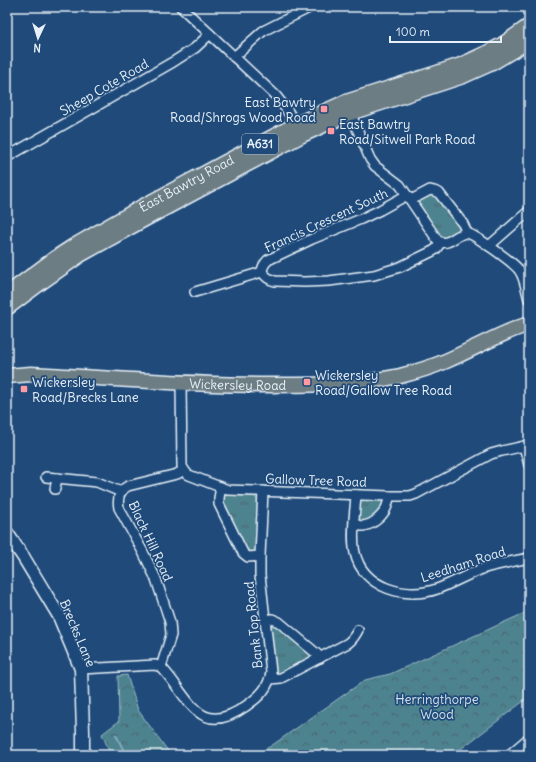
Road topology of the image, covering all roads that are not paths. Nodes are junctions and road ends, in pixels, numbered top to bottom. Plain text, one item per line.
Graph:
1 (181, 7) edge
2 (311, 7) edge
3 (529, 26) edge
4 (210, 34) junction
5 (529, 41) edge
6 (234, 57) junction
7 (348, 108) junction
8 (299, 130) junction
9 (7, 157) edge
10 (409, 198) junction
11 (529, 210) edge
12 (467, 233) junction
13 (441, 242) junction
14 (489, 246) junction
15 (262, 272) junction
16 (194, 292) dead end
17 (7, 294) edge
18 (529, 299) edge
19 (7, 308) edge
20 (529, 324) edge
21 (7, 376) edge
22 (181, 383) junction
23 (526, 446) edge
24 (529, 465) edge
25 (184, 470) junction
26 (46, 477) dead end
27 (57, 478) junction
28 (221, 487) junction
29 (55, 489) dead end
30 (263, 491) junction
31 (121, 492) junction
32 (356, 495) junction
33 (389, 496) junction
34 (354, 525) junction
35 (7, 533) edge
36 (260, 556) junction
37 (529, 558) edge
38 (265, 620) junction
39 (358, 630) dead end
40 (320, 658) junction
41 (161, 667) junction
42 (81, 669) junction
43 (270, 679) junction
44 (529, 738) edge
45 (83, 755) edge
46 (509, 755) edge

1 - 4 street
2 - 6 street
3 - 7 main road, East Bawtry Road / A631
4 - 6 street
4 - 9 street, Sheep Cote Road
5 - 7 main road, East Bawtry Road / A631
6 - 8 street
7 - 8 main road, East Bawtry Road / A631
7 - 10 street
8 - 17 main road, East Bawtry Road / A631
8 - 19 main road, East Bawtry Road / A631
10 - 12 street, Francis Crescent South
10 - 13 street
10 - 15 street, Francis Crescent South
11 - 14 street
12 - 13 street
12 - 14 street
13 - 15 street
14 - 18 street
15 - 16 street
20 - 22 main road, Wickersley Road
21 - 22 main road, Wickersley Road
22 - 25 street
23 - 24 street
23 - 33 street, Gallow Tree Road
25 - 28 street, Gallow Tree Road
25 - 31 street, Black Hill Road
26 - 27 street
27 - 29 street
27 - 31 street
28 - 30 street, Gallow Tree Road
28 - 36 street
30 - 32 street, Gallow Tree Road
30 - 36 street, Bank Top Road
31 - 41 street, Black Hill Road
32 - 33 street, Gallow Tree Road
32 - 34 street, Leedham Road
33 - 34 street
34 - 37 street, Leedham Road
35 - 42 street, Brecks Lane
36 - 38 street, Bank Top Road
38 - 40 street
38 - 43 street, Bank Top Road
39 - 40 street
40 - 43 street
41 - 42 street
41 - 43 street, Bank Top Road
42 - 45 street, Brecks Lane
44 - 46 street

